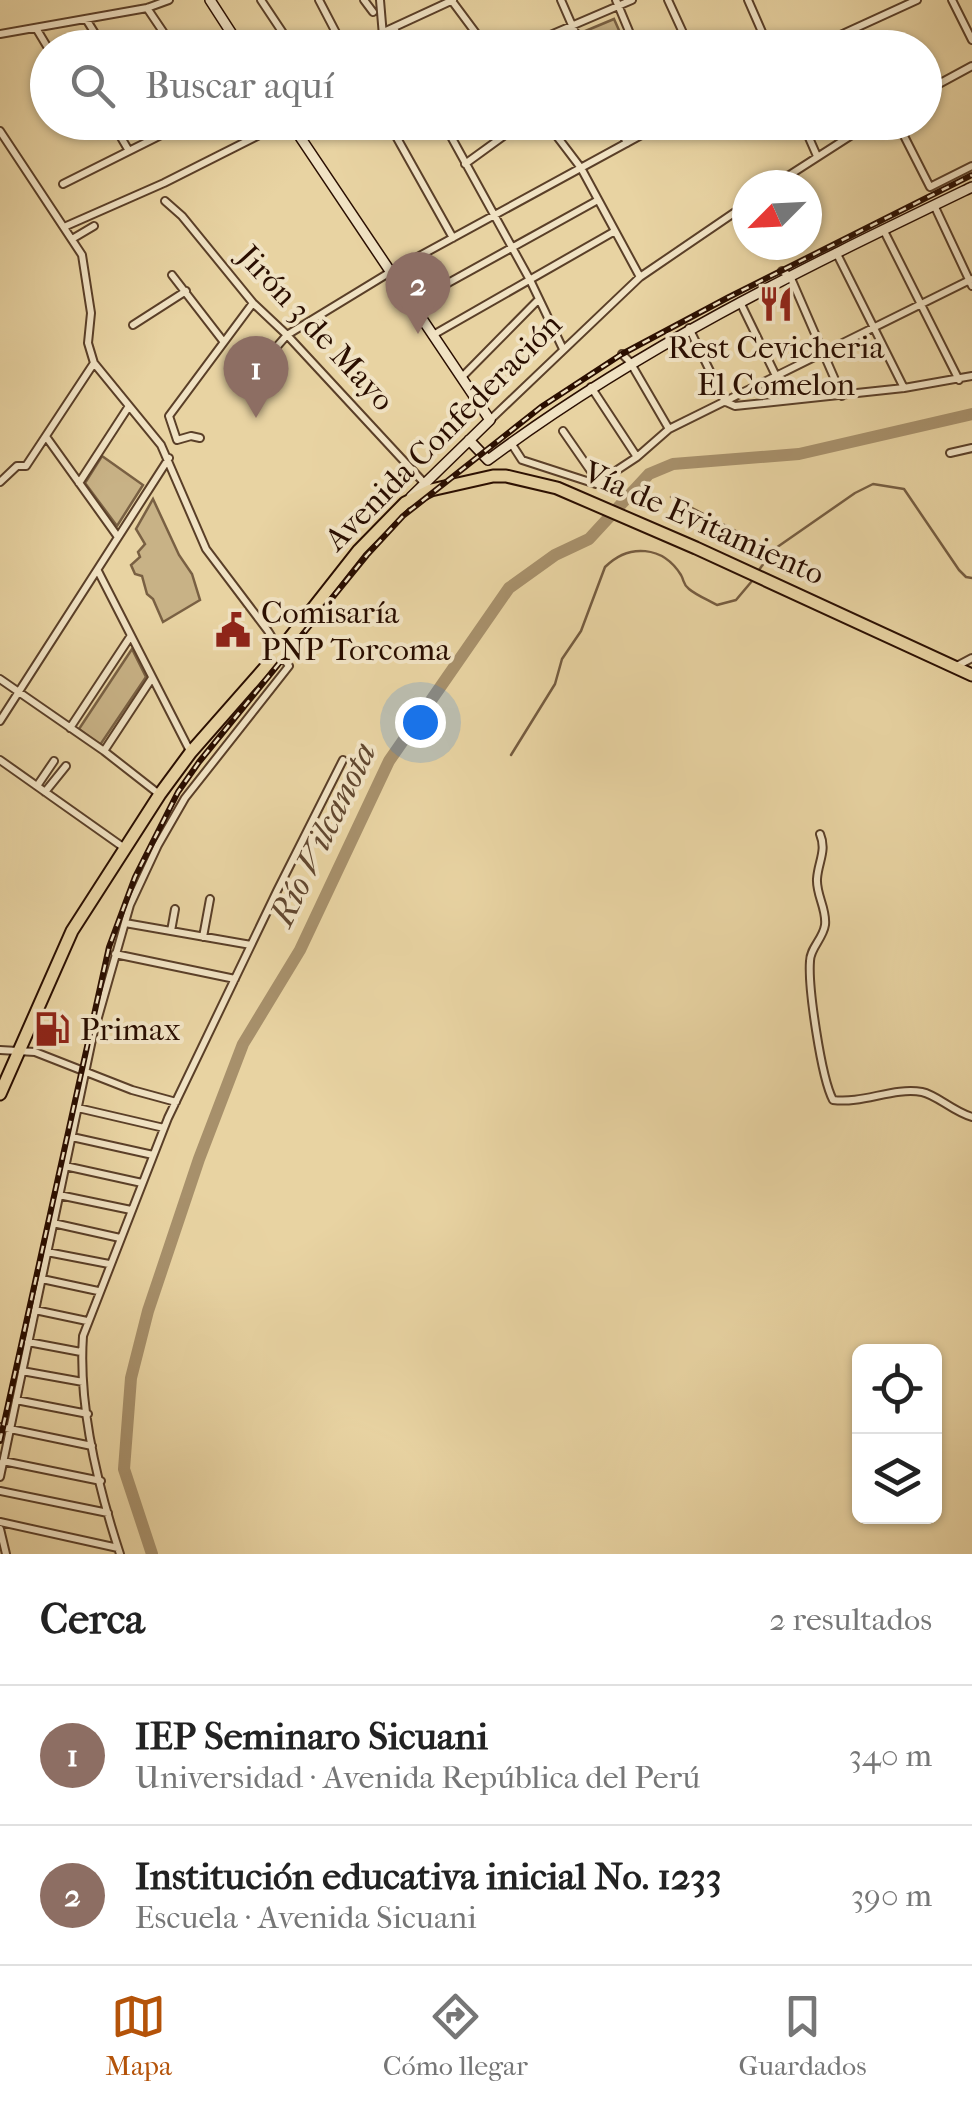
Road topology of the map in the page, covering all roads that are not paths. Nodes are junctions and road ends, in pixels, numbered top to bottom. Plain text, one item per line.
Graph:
1 (169, 0) edge
2 (210, 0) edge
3 (261, 0) edge
4 (319, 0) edge
5 (364, 0) edge
6 (380, 0) edge
7 (452, 0) edge
8 (561, 0) edge
9 (632, 0) edge
10 (668, 0) edge
11 (748, 0) edge
12 (916, 0) edge
13 (952, 0) edge
14 (617, 3) edge
15 (147, 8) junction
16 (373, 12) dead end
17 (86, 19) junction
18 (572, 25) junction
19 (36, 28) joint
20 (394, 28) joint
21 (93, 30) edge
22 (162, 30) edge
23 (230, 30) edge
24 (281, 30) edge
25 (336, 30) edge
26 (383, 30) edge
27 (387, 30) edge
28 (474, 30) edge
29 (561, 30) edge
30 (574, 30) edge
31 (628, 30) edge
32 (682, 30) edge
33 (761, 30) edge
34 (851, 30) edge
35 (0, 34) edge
36 (972, 40) edge
37 (972, 66) edge
38 (942, 82) edge
39 (0, 130) edge
40 (123, 140) edge
41 (147, 140) edge
42 (251, 140) edge
43 (301, 140) edge
44 (398, 140) edge
45 (453, 140) edge
46 (499, 140) edge
47 (560, 140) edge
48 (626, 140) edge
49 (632, 140) edge
50 (810, 140) edge
51 (843, 140) edge
52 (906, 140) edge
53 (627, 143) junction
54 (129, 151) junction
55 (817, 156) junction
56 (466, 164) junction
57 (972, 166) edge
58 (581, 168) junction
59 (796, 170) edge
60 (63, 184) dead end
61 (972, 186) edge
62 (598, 200) junction
63 (164, 201) dead end
64 (934, 205) junction
65 (732, 214) edge
66 (496, 215) junction
67 (94, 226) dead end
68 (64, 228) junction
69 (615, 230) junction
70 (884, 231) junction
71 (453, 238) junction
72 (72, 239) junction
73 (513, 249) junction
74 (836, 252) junction
75 (392, 271) junction
76 (172, 274) dead end
77 (786, 274) junction
78 (640, 278) junction
79 (530, 280) junction
80 (971, 282) edge
81 (186, 292) junction
82 (539, 299) junction
83 (739, 300) junction
84 (253, 303) junction
85 (412, 304) junction
86 (920, 304) junction
87 (133, 326) dead end
88 (874, 327) junction
89 (688, 328) junction
90 (287, 335) junction
91 (432, 335) junction
92 (224, 341) junction
93 (563, 349) junction
94 (823, 352) junction
95 (626, 358) junction
96 (266, 359) dead end
97 (94, 363) junction
98 (972, 376) edge
99 (461, 378) junction
100 (777, 378) junction
101 (958, 380) junction
102 (590, 387) junction
103 (904, 388) junction
104 (842, 396) junction
105 (725, 402) junction
106 (129, 406) junction
107 (490, 420) junction
108 (670, 429) junction
109 (562, 431) dead end
110 (47, 438) junction
111 (200, 438) dead end
112 (469, 440) junction
113 (511, 443) junction
114 (972, 448) edge
115 (950, 453) dead end
116 (637, 457) junction
117 (168, 458) junction
118 (488, 460) junction
119 (493, 476) junction
120 (0, 482) edge
121 (79, 482) junction
122 (599, 483) junction
123 (428, 487) junction
124 (406, 502) joint
125 (118, 538) junction
126 (98, 572) junction
127 (131, 637) junction
128 (278, 653) junction
129 (972, 658) edge
130 (954, 667) junction
131 (972, 675) edge
132 (152, 678) junction
133 (0, 679) edge
134 (20, 693) junction
135 (0, 721) edge
136 (70, 728) junction
137 (104, 750) junction
138 (191, 752) junction
139 (0, 760) edge
140 (343, 760) dead end
141 (54, 762) dead end
142 (66, 766) dead end
143 (37, 786) junction
144 (45, 792) junction
145 (160, 794) junction
146 (820, 834) dead end
147 (123, 847) junction
148 (210, 899) dead end
149 (175, 909) dead end
150 (125, 923) junction
151 (171, 931) junction
152 (203, 936) junction
153 (250, 945) junction
154 (115, 954) junction
155 (234, 979) junction
156 (0, 1050) edge
157 (18, 1051) junction
158 (86, 1073) junction
159 (0, 1094) edge
160 (176, 1102) junction
161 (78, 1108) junction
162 (972, 1118) edge
163 (164, 1128) junction
164 (72, 1137) junction
165 (153, 1155) junction
166 (66, 1166) junction
167 (142, 1183) junction
168 (60, 1195) junction
169 (131, 1210) junction
170 (54, 1223) junction
171 (120, 1238) junction
172 (48, 1252) junction
173 (110, 1264) junction
174 (42, 1280) junction
175 (98, 1291) junction
176 (35, 1310) junction
177 (87, 1322) junction
178 (28, 1342) junction
179 (82, 1352) junction
180 (22, 1371) junction
181 (84, 1382) junction
182 (16, 1400) junction
183 (88, 1414) junction
184 (0, 1427) edge
185 (10, 1431) junction
186 (92, 1446) junction
187 (4, 1461) junction
188 (0, 1477) edge
189 (101, 1481) junction
190 (0, 1491) edge
191 (108, 1513) junction
192 (0, 1526) edge
193 (119, 1551) edge
194 (6, 1554) edge

1 - 15 street
2 - 23 street
3 - 24 street
4 - 25 street
5 - 16 street
6 - 26 street
7 - 20 street
7 - 28 street
8 - 18 street
9 - 14 street
10 - 32 street
11 - 33 street
12 - 34 street
13 - 36 street
14 - 18 street
14 - 31 street
15 - 17 street
15 - 22 street
17 - 19 street
17 - 21 street
18 - 29 street
18 - 30 street
19 - 35 street
20 - 27 street
37 - 38 street
39 - 68 street
40 - 54 street
41 - 54 street
42 - 68 street
43 - 75 street
44 - 71 street
45 - 56 street
46 - 56 street
47 - 58 street
48 - 53 street
49 - 53 street
50 - 55 street
51 - 55 street
52 - 57 street
53 - 58 street
54 - 60 street
55 - 59 street
56 - 66 street
58 - 62 street
58 - 66 street
61 - 64 street
62 - 69 street
62 - 73 street
63 - 84 street, Jirón 3 de Mayo
64 - 70 street
64 - 80 street
65 - 78 street, Avenida Confederación
66 - 71 street
66 - 73 street
67 - 72 street
68 - 72 street
69 - 78 street
69 - 79 street
70 - 74 street
70 - 86 street
71 - 75 street
72 - 97 street
73 - 79 street
73 - 85 street
74 - 77 street
74 - 88 street
75 - 85 street
75 - 90 street
76 - 81 street
77 - 83 street
77 - 94 street
78 - 93 street, Avenida Confederación
79 - 82 street
79 - 91 street
80 - 86 street
81 - 87 street
81 - 92 street
82 - 93 street
82 - 99 street
83 - 89 street
83 - 100 street
84 - 90 street, Jirón 3 de Mayo
84 - 92 street
85 - 91 street
86 - 88 street
86 - 101 street
88 - 94 street
88 - 103 street
89 - 95 street
89 - 105 street
90 - 96 street
90 - 123 street, Jirón 3 de Mayo
91 - 99 street
92 - 111 street
93 - 107 street, Avenida Confederación
94 - 100 street
94 - 104 street
95 - 102 street
95 - 108 street
97 - 106 street
97 - 110 street
98 - 101 street
99 - 107 street
100 - 105 street
101 - 103 street
102 - 113 street
102 - 116 street
103 - 104 street
104 - 105 street
105 - 108 street
106 - 117 street
106 - 121 street
107 - 112 street, Avenida Confederación
108 - 116 street
109 - 122 street
110 - 120 street
110 - 121 street
112 - 118 street
112 - 123 street, Avenida Confederación
113 - 118 street
113 - 122 street
114 - 115 street
116 - 122 street
117 - 125 street
117 - 128 street
118 - 119 street
119 - 123 highway, Vía de Evitamiento
119 - 130 highway, Vía de Evitamiento
121 - 125 street
123 - 124 highway, Vía de Evitamiento
124 - 128 highway, Avenida Confederación
125 - 126 street
126 - 127 street
126 - 134 street
127 - 132 street
127 - 136 street
128 - 138 highway, Avenida Confederación
128 - 150 street
129 - 130 street
130 - 131 highway, Vía de Evitamiento
132 - 137 street
132 - 138 street
133 - 134 street
134 - 135 street
134 - 136 street
136 - 137 street
137 - 145 street
138 - 145 highway, Avenida Confederación
139 - 143 street
140 - 153 street
141 - 143 street
142 - 144 street
143 - 144 street
144 - 147 street
145 - 147 highway, Avenida Confederación
146 - 162 street
147 - 157 highway, Avenida Confederación
148 - 152 street
149 - 151 street
150 - 151 street
150 - 154 street
151 - 152 street
152 - 153 street
153 - 155 street
154 - 155 street
154 - 158 street
155 - 160 street
156 - 157 street
157 - 158 street
157 - 159 highway, Avenida Confederación
158 - 160 street
158 - 161 street
160 - 163 street
161 - 163 street
161 - 164 street
163 - 165 street
164 - 165 street
164 - 166 street
165 - 167 street
166 - 167 street
166 - 168 street
167 - 169 street
168 - 169 street
168 - 170 street
169 - 171 street
170 - 171 street
170 - 172 street
171 - 173 street
172 - 173 street
172 - 174 street
173 - 175 street
174 - 175 street
174 - 176 street
175 - 177 street
176 - 177 street
176 - 178 street
177 - 179 street
178 - 179 street
178 - 180 street
179 - 181 street
180 - 181 street
180 - 182 street
181 - 183 street
182 - 183 street
182 - 185 street
183 - 186 street
184 - 185 street
185 - 186 street
185 - 187 street
186 - 189 street
187 - 188 street
187 - 189 street
189 - 191 street
190 - 191 street
191 - 193 street
192 - 193 street
192 - 194 street

